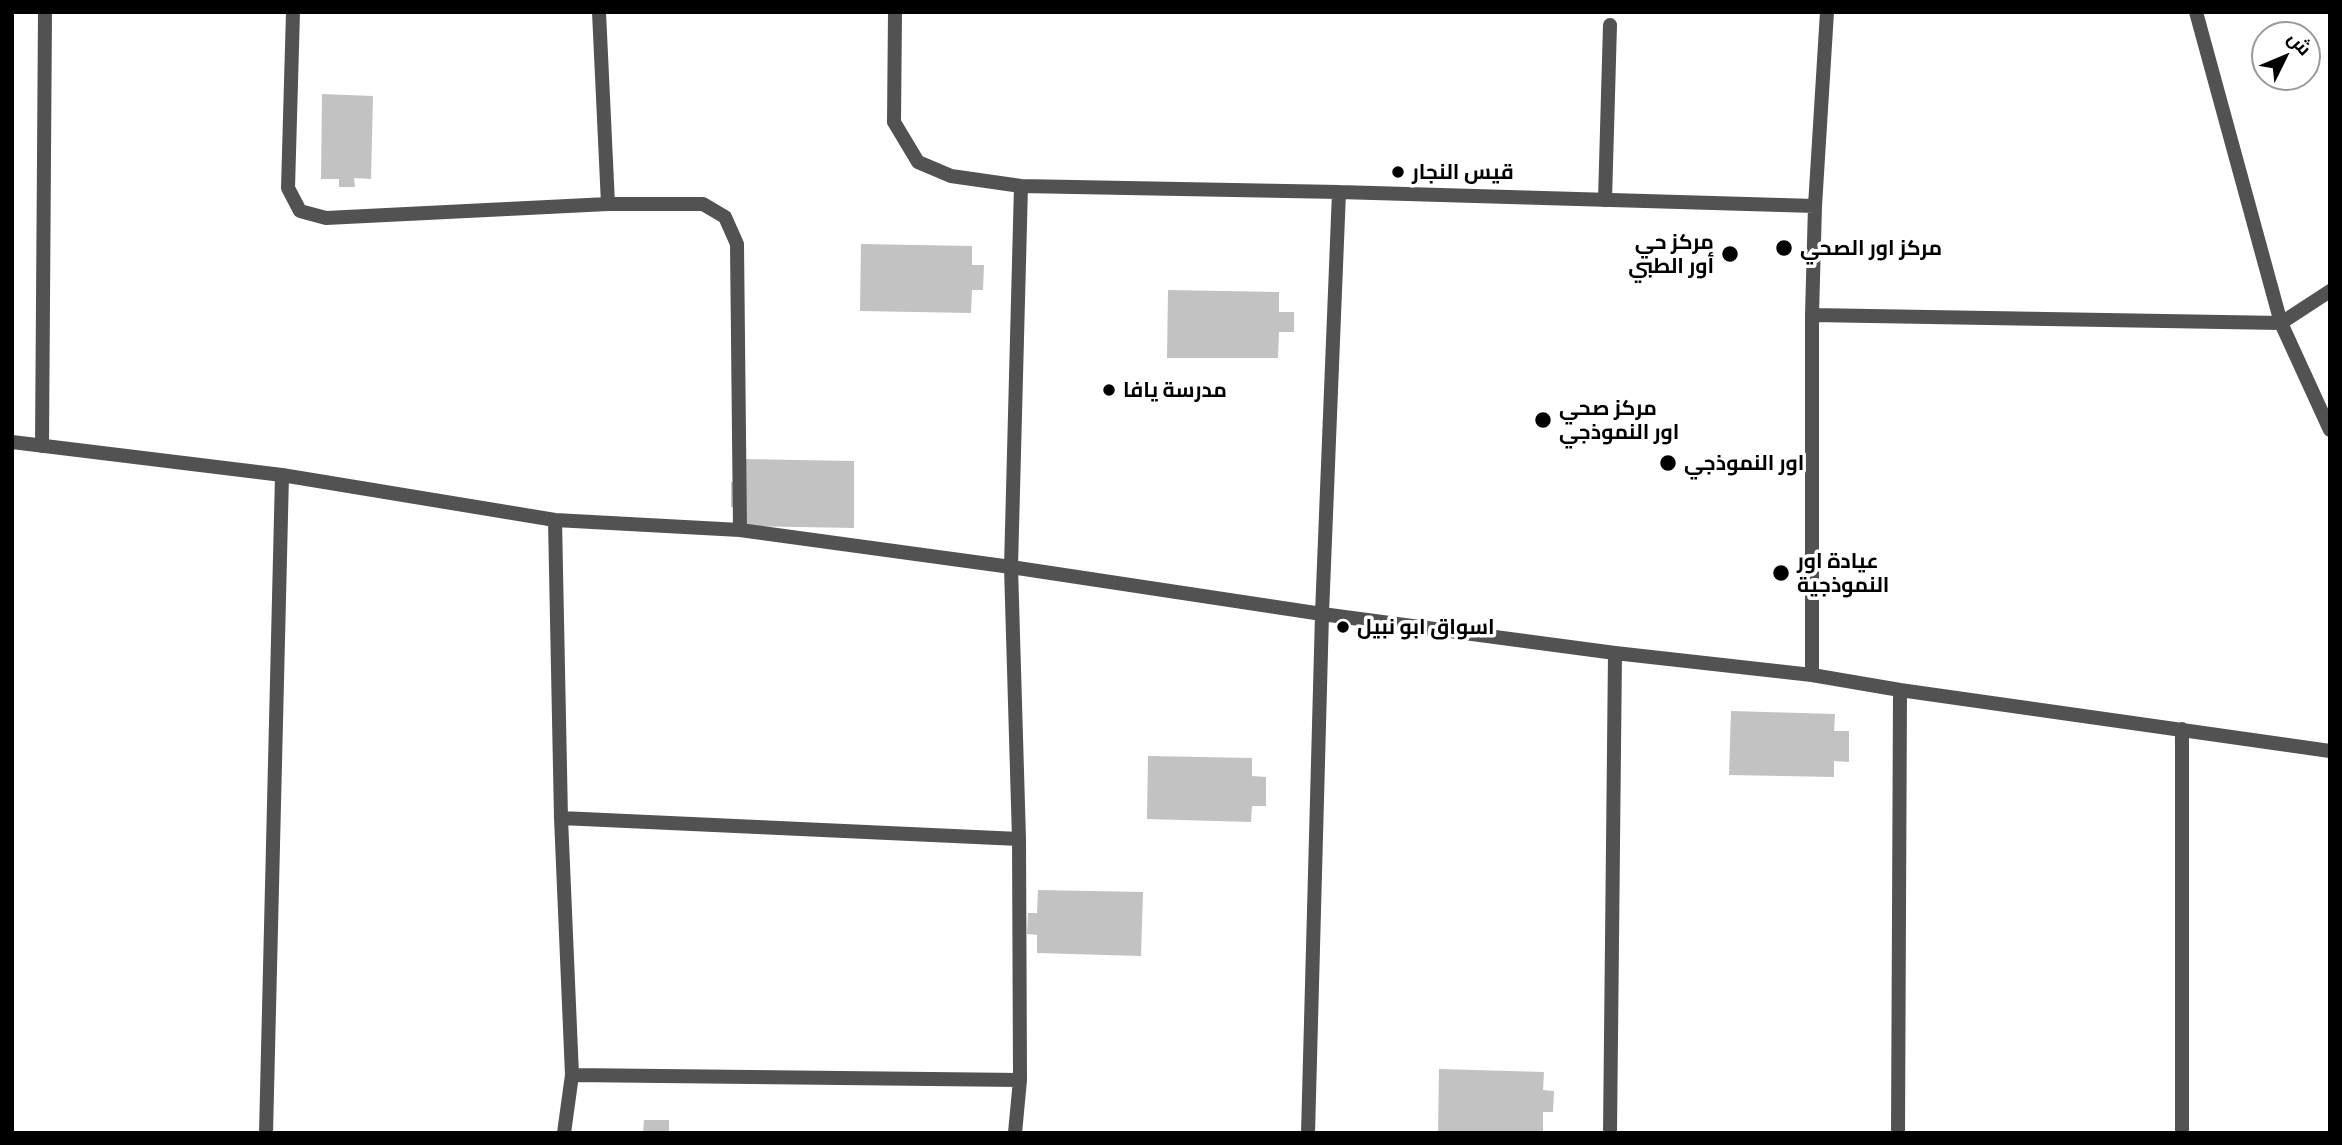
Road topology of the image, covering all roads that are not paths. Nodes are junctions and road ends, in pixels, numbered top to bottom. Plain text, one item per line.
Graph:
1 (45, 12) edge
2 (293, 12) edge
3 (599, 12) edge
4 (895, 12) edge
5 (1827, 12) edge
6 (2196, 12) edge
7 (1610, 25) dead end
8 (1021, 186) junction
9 (1339, 192) junction
10 (1605, 200) junction
11 (608, 204) junction
12 (1815, 206) junction
13 (2330, 291) edge
14 (1812, 315) junction
15 (2281, 323) junction
16 (2330, 430) edge
17 (12, 442) edge
18 (42, 446) junction
19 (282, 475) junction
20 (555, 520) junction
21 (740, 530) junction
22 (1011, 566) junction
23 (1322, 614) junction
24 (1615, 653) junction
25 (1812, 675) junction
26 (1900, 690) junction
27 (2182, 729) junction
28 (2330, 751) edge
29 (561, 818) junction
30 (1019, 839) junction
31 (572, 1076) junction
32 (1020, 1080) junction
33 (266, 1133) edge
34 (564, 1133) edge
35 (1015, 1133) edge
36 (1308, 1133) edge
37 (1610, 1133) edge
38 (1898, 1133) edge
39 (2182, 1133) edge

1 - 18 street
2 - 11 street
3 - 11 street
4 - 8 street
5 - 12 street
6 - 15 street
7 - 10 street
8 - 9 street
8 - 22 street
9 - 10 street
9 - 23 street
10 - 12 street
11 - 21 street
12 - 14 street
13 - 15 street
14 - 15 street
14 - 25 street
15 - 16 street
17 - 18 street
18 - 19 street
19 - 20 street
19 - 33 street
20 - 21 street
20 - 29 street
21 - 22 street
22 - 23 street
22 - 30 street
23 - 24 street
23 - 36 street
24 - 25 street
24 - 37 street
25 - 26 street
26 - 27 street
26 - 38 street
27 - 28 street
27 - 39 street
29 - 30 street
29 - 31 street
30 - 32 street
31 - 32 street
31 - 34 street
32 - 35 street

